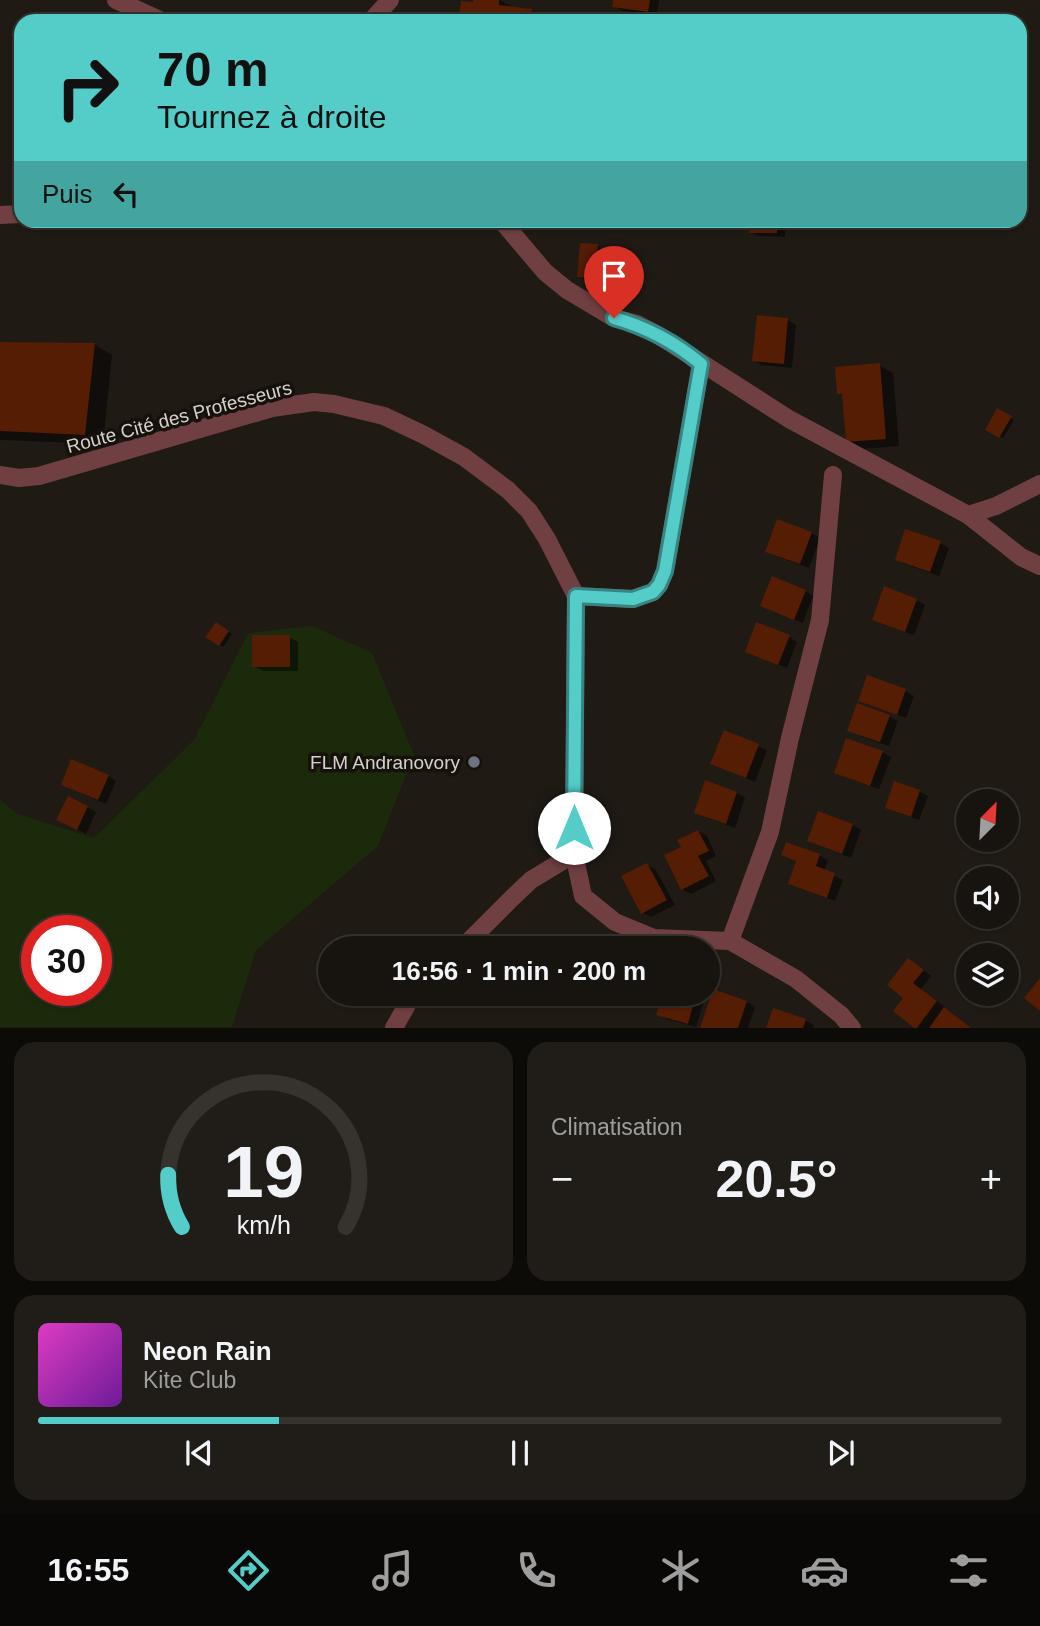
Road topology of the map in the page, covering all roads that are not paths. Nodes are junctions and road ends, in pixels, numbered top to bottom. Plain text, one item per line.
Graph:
1 (116, 0) edge
2 (390, 0) edge
3 (147, 14) edge
4 (377, 14) edge
5 (508, 228) edge
6 (701, 364) junction
7 (0, 475) edge
8 (833, 475) dead end
9 (1040, 484) edge
10 (968, 515) junction
11 (1040, 566) edge
12 (576, 596) junction
13 (574, 854) junction
14 (474, 936) edge
15 (730, 941) junction
16 (406, 1006) edge
17 (394, 1027) edge
18 (852, 1027) edge

1 - 3 street
2 - 4 street
5 - 6 street
6 - 10 street
6 - 12 street
7 - 12 street, Route Cité des Professeurs
8 - 15 street
9 - 10 street
10 - 11 street
12 - 13 street, Route Cité des Professeurs
13 - 14 street
13 - 15 street, Route Cité des Professeurs
15 - 18 street
16 - 17 street

